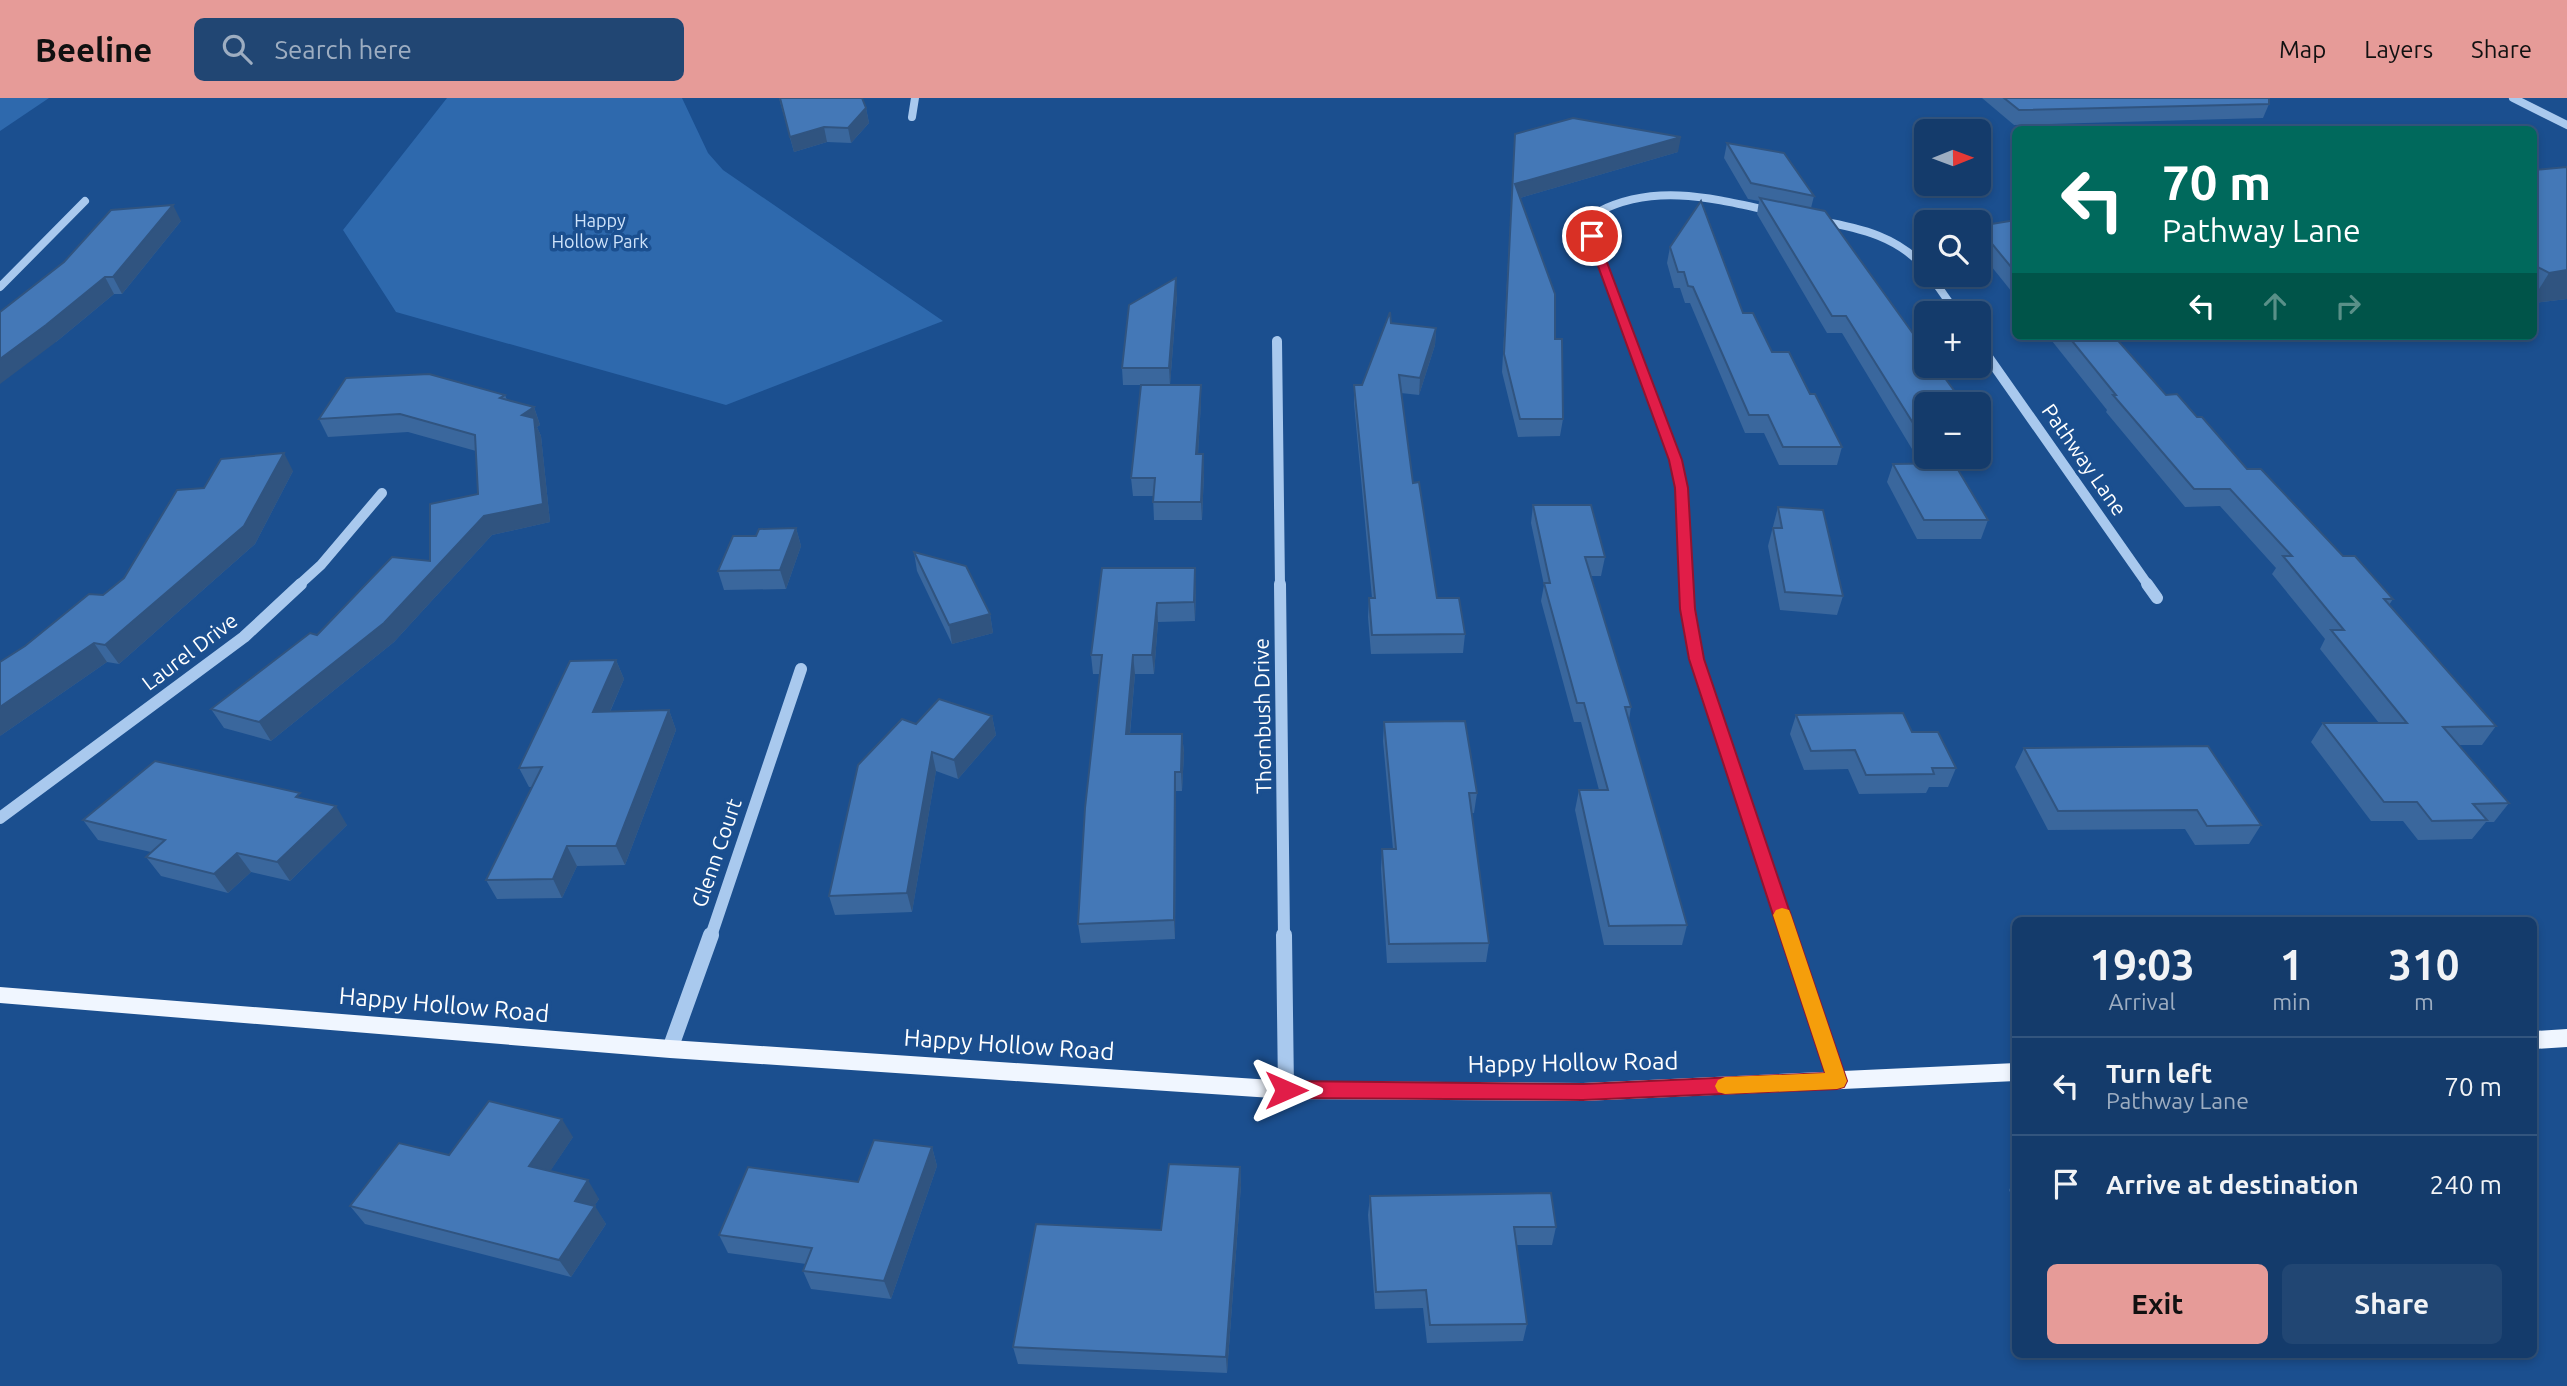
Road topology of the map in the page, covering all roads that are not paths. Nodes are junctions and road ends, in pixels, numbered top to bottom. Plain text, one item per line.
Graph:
1 (915, 98) edge
2 (2512, 98) edge
3 (912, 117) dead end
4 (2567, 125) edge
5 (85, 201) dead end
6 (1788, 214) edge
7 (1814, 219) edge
8 (1914, 254) edge
9 (0, 287) edge
10 (1277, 341) dead end
11 (1991, 361) edge
12 (382, 494) dead end
13 (2157, 598) dead end
14 (801, 669) dead end
15 (0, 818) edge
16 (0, 995) edge
17 (2567, 1038) edge
18 (2537, 1040) edge
19 (670, 1049) junction
20 (2012, 1072) edge
21 (1837, 1081) junction
22 (1286, 1090) junction

1 - 3 street
2 - 4 street
5 - 9 street
6 - 21 street
7 - 8 street
10 - 22 street, Thornbush Drive
11 - 13 street, Pathway Lane
12 - 15 street, Laurel Drive
14 - 19 street, Glenn Court
16 - 19 main road, Happy Hollow Road
17 - 18 main road
19 - 22 main road, Happy Hollow Road
20 - 21 main road, Happy Hollow Road
21 - 22 main road, Happy Hollow Road

